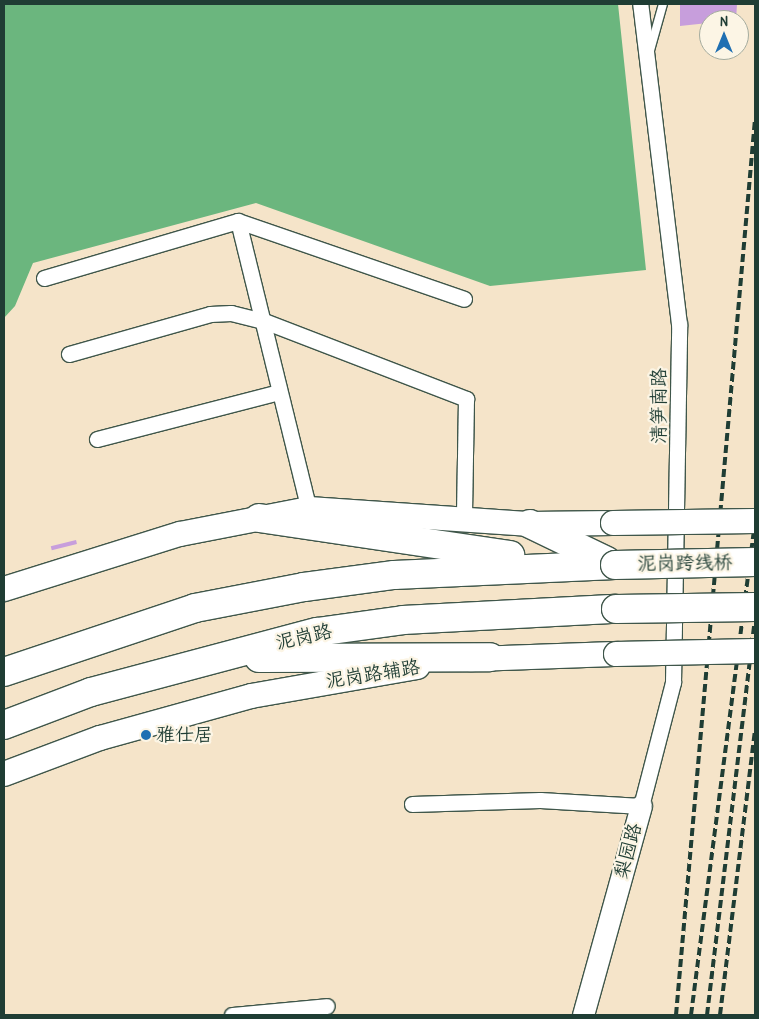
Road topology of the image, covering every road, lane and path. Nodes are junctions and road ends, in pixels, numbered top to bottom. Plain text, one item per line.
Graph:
1 (640, 4) edge
2 (663, 4) edge
3 (647, 60) junction
4 (238, 221) junction
5 (44, 278) dead end
6 (464, 299) dead end
7 (264, 321) junction
8 (69, 354) dead end
9 (279, 392) junction
10 (97, 439) dead end
11 (309, 509) junction
12 (259, 518) junction
13 (464, 518) junction
14 (755, 521) edge
15 (530, 524) junction
16 (755, 562) edge
17 (576, 564) junction
18 (615, 565) junction
19 (4, 589) edge
20 (755, 607) edge
21 (755, 651) edge
22 (490, 657) junction
23 (220, 658) junction
24 (4, 672) edge
25 (4, 725) edge
26 (4, 774) edge
27 (412, 804) dead end
28 (640, 806) junction
29 (327, 1006) dead end
30 (232, 1015) edge
31 (583, 1015) edge
32 (597, 1015) edge

1 - 3 street, 清笋南路
2 - 3 lane
3 - 28 street, 清笋南路
4 - 5 street
4 - 6 street
4 - 7 street
7 - 8 street
7 - 9 street
7 - 13 street
9 - 10 street
9 - 11 street
11 - 12 main road
11 - 13 main road
12 - 17 highway
12 - 19 main road
13 - 15 main road
14 - 15 main road, bridge
15 - 18 highway
16 - 18 highway, 泥岗跨线桥, bridge
17 - 18 highway
17 - 24 highway
20 - 23 highway, 泥岗路, bridge
21 - 22 main road, 泥岗路辅路, bridge
22 - 23 highway
22 - 26 main road, 泥岗路辅路
23 - 25 highway, 泥岗路
27 - 28 street
28 - 31 street, 梨园路
28 - 32 street, 梨园路
29 - 30 street

